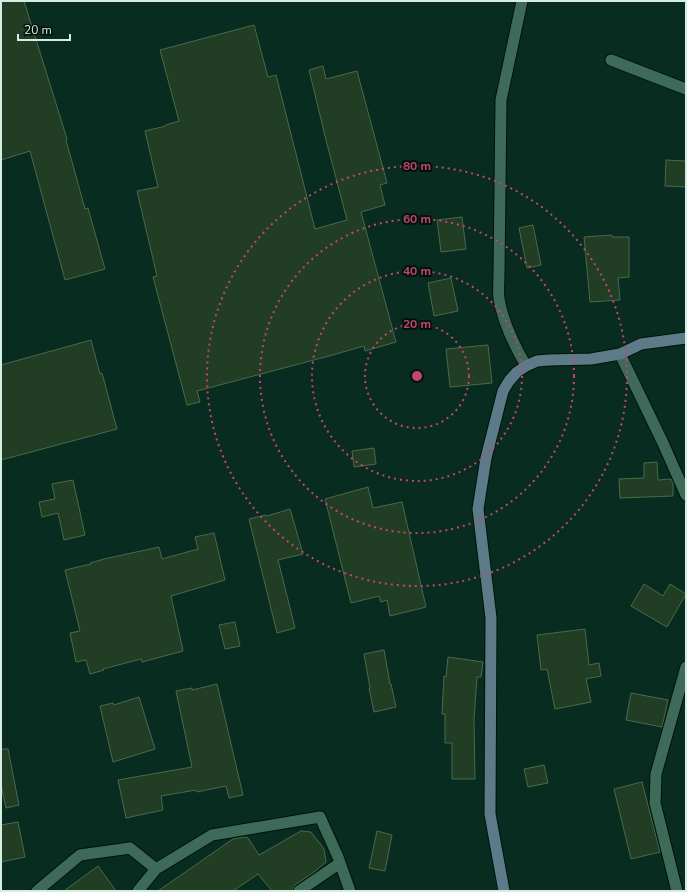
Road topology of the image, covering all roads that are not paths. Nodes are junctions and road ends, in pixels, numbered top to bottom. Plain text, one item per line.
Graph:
1 (522, 1) edge
2 (611, 60) dead end
3 (686, 88) edge
4 (686, 338) edge
5 (620, 354) junction
6 (526, 366) junction
7 (686, 495) edge
8 (686, 667) edge
9 (340, 863) junction
10 (156, 869) junction
11 (504, 890) edge
12 (37, 891) edge
13 (138, 891) edge
14 (299, 891) edge
15 (350, 891) edge
16 (676, 891) edge

1 - 6 street
2 - 3 street
4 - 5 main road
5 - 6 main road
5 - 7 street
6 - 11 main road
8 - 16 street
9 - 10 street
9 - 14 street
9 - 15 street
10 - 12 street
10 - 13 street

